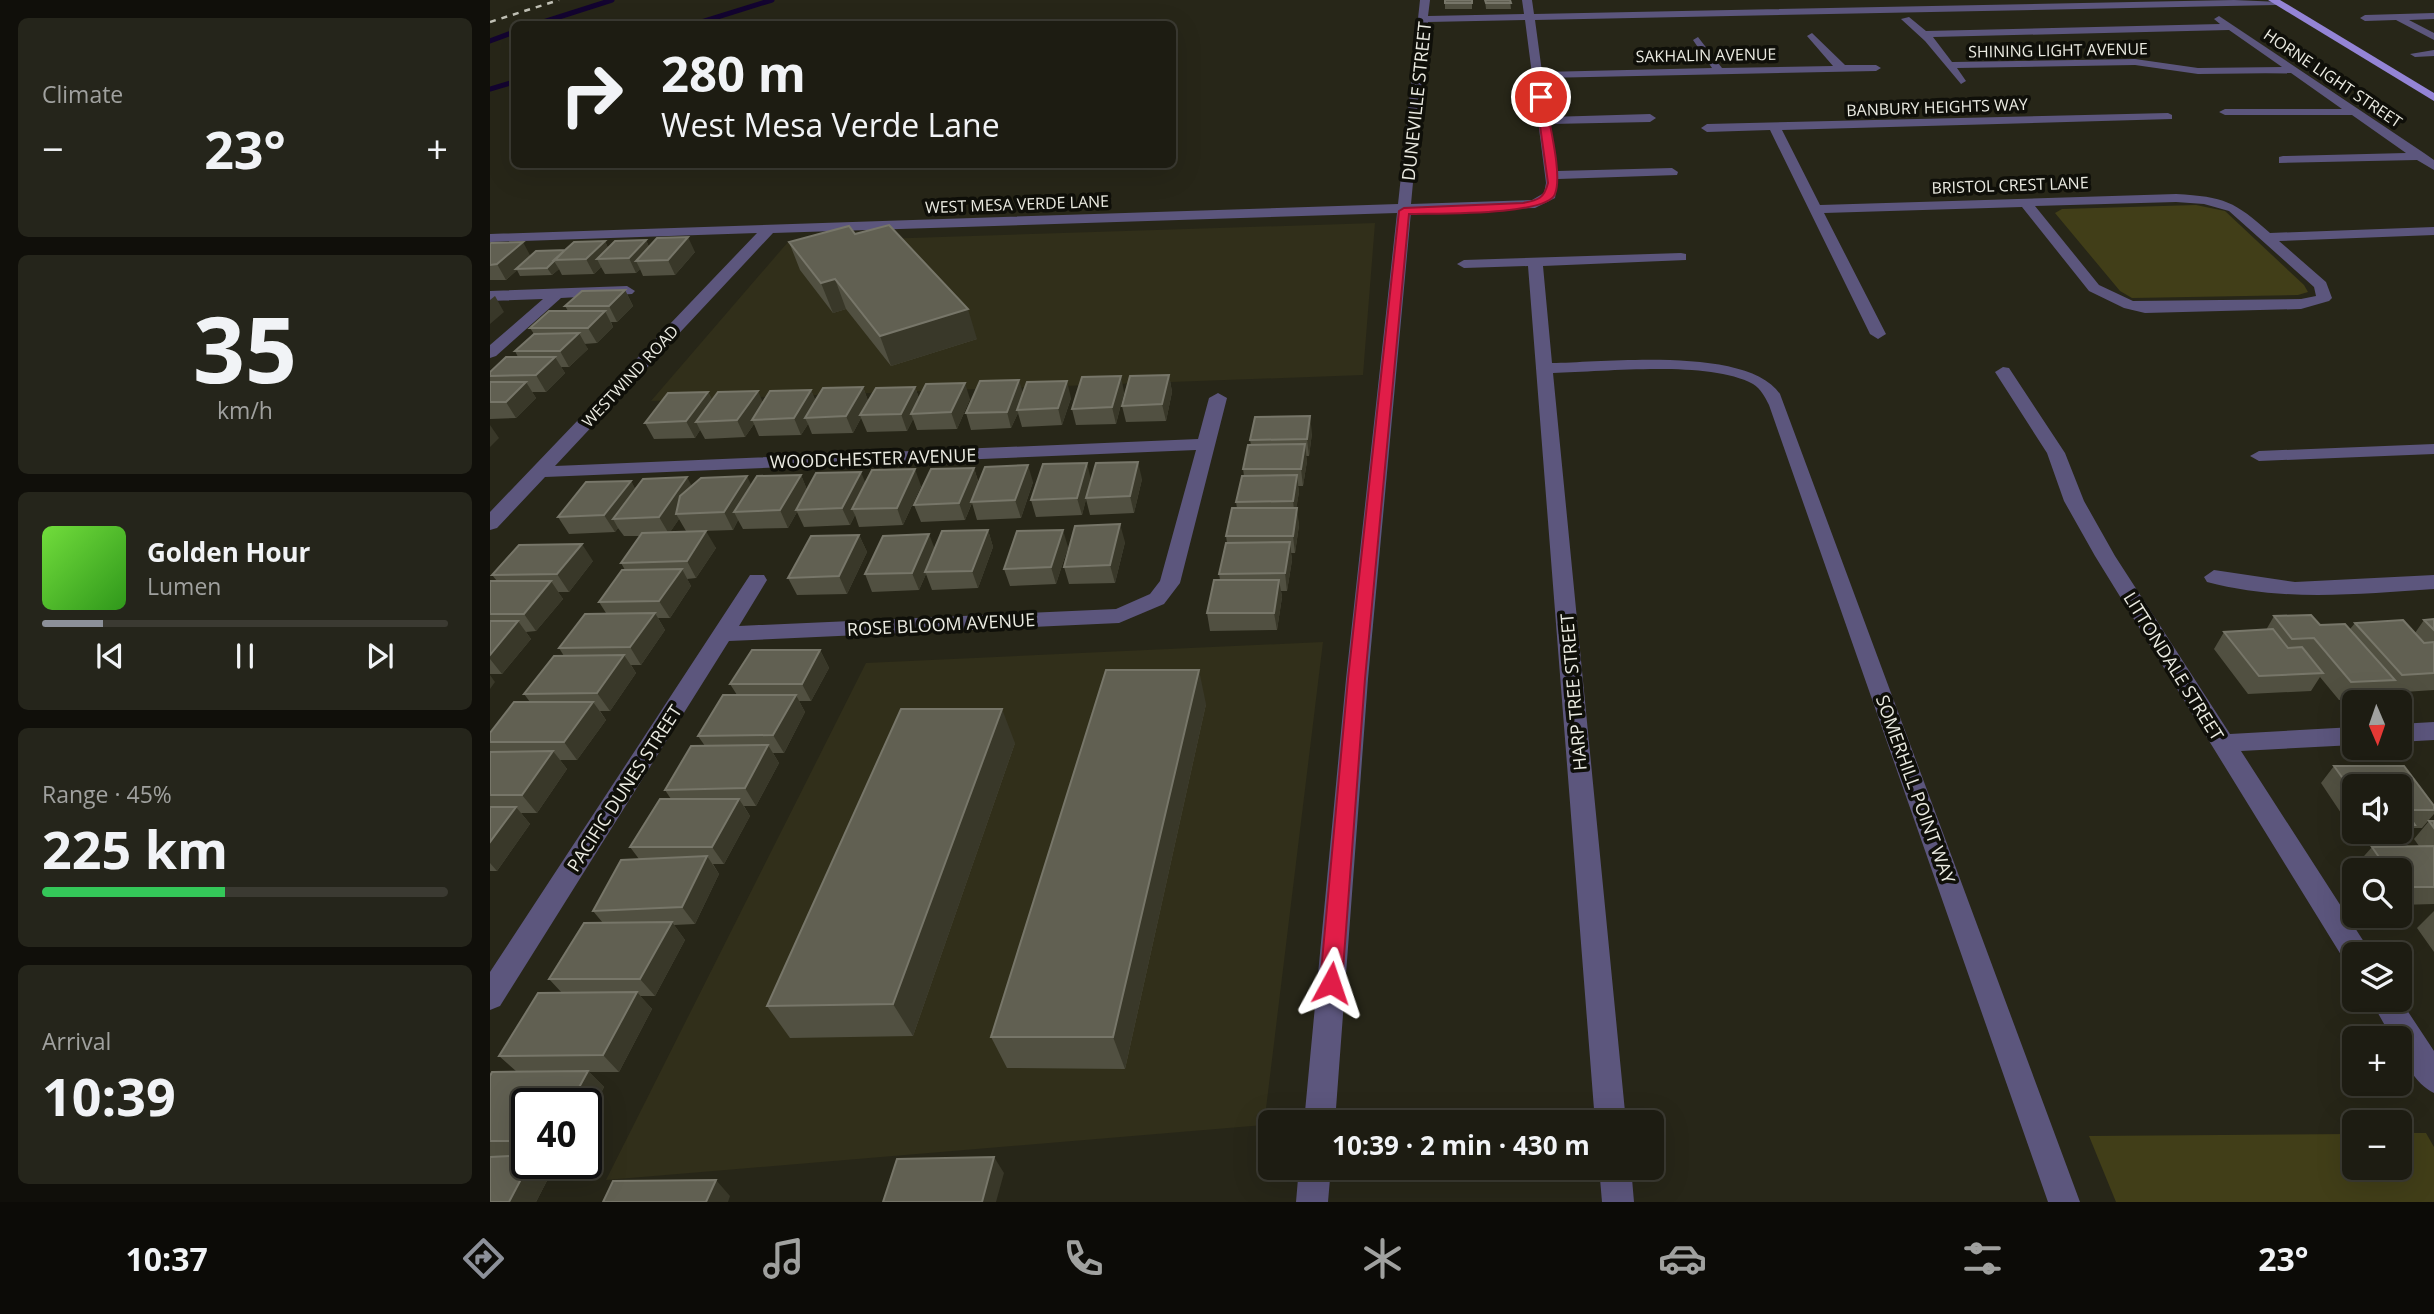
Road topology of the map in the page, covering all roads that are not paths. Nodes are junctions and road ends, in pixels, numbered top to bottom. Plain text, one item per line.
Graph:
1 (1527, 0) edge
2 (2274, 1) edge
3 (2119, 3) edge
4 (2138, 5) junction
5 (1425, 10) edge
6 (2215, 15) dead end
7 (2434, 16) edge
8 (2398, 17) junction
9 (1530, 18) junction
10 (2365, 18) dead end
11 (1906, 19) dead end
12 (2231, 27) junction
13 (2152, 28) junction
14 (2174, 28) junction
15 (1922, 34) junction
16 (1812, 36) dead end
17 (2434, 37) edge
18 (1698, 40) dead end
19 (2434, 53) edge
20 (2415, 54) dead end
21 (1948, 65) junction
22 (1841, 68) junction
23 (1876, 68) dead end
24 (1720, 71) junction
25 (2295, 71) junction
26 (1537, 75) junction
27 (1961, 81) dead end
28 (2434, 98) edge
29 (2225, 112) dead end
30 (2355, 112) junction
31 (2168, 117) dead end
32 (1650, 118) dead end
33 (1544, 121) junction
34 (1774, 126) junction
35 (1707, 128) dead end
36 (2420, 156) junction
37 (2283, 160) dead end
38 (2434, 166) edge
39 (1672, 172) dead end
40 (1551, 175) junction
41 (2025, 202) junction
42 (1815, 209) junction
43 (1404, 211) junction
44 (770, 228) junction
45 (2434, 231) edge
46 (2265, 237) junction
47 (490, 238) edge
48 (1681, 257) dead end
49 (1535, 262) junction
50 (1464, 264) dead end
51 (628, 291) edge
52 (558, 293) junction
53 (490, 296) edge
54 (1878, 334) dead end
55 (490, 353) edge
56 (1544, 368) junction
57 (2003, 372) dead end
58 (1218, 398) dead end
59 (1206, 444) junction
60 (2434, 449) edge
61 (2259, 456) dead end
62 (540, 472) junction
63 (490, 524) edge
64 (2214, 577) dead end
65 (757, 580) dead end
66 (2434, 582) edge
67 (722, 635) junction
68 (2434, 731) edge
69 (2412, 732) edge
70 (2342, 737) edge
71 (2223, 743) junction
72 (2348, 942) edge
73 (490, 996) edge
74 (2392, 1012) edge
75 (2434, 1078) edge
76 (1320, 1110) edge
77 (1610, 1110) edge
78 (1314, 1180) edge
79 (1616, 1180) edge
80 (1312, 1202) edge
81 (1618, 1202) edge
82 (2064, 1202) edge

1 - 9 street
2 - 4 street
2 - 28 main road
3 - 4 street
3 - 9 street
3 - 13 street
4 - 14 street
5 - 9 street
5 - 43 street, DUNEVILLE STREET
6 - 12 street, HORNE LIGHT STREET
7 - 8 street
8 - 10 street
8 - 17 street
9 - 26 street
11 - 15 street
12 - 14 street
12 - 25 street, HORNE LIGHT STREET
13 - 14 street
13 - 15 street
15 - 21 street
16 - 22 street
18 - 24 street
19 - 20 street
21 - 25 street, SHINING LIGHT AVENUE
21 - 27 street
22 - 23 street, SAKHALIN AVENUE
22 - 24 street, SAKHALIN AVENUE
24 - 26 street, SAKHALIN AVENUE
25 - 30 street, HORNE LIGHT STREET
26 - 33 street
29 - 30 street
30 - 36 street, HORNE LIGHT STREET
31 - 34 street, BANBURY HEIGHTS WAY
32 - 33 street
33 - 40 street
34 - 35 street, BANBURY HEIGHTS WAY
34 - 42 street
36 - 37 street
36 - 38 street, HORNE LIGHT STREET
39 - 40 street
40 - 43 street, WEST MESA VERDE LANE
41 - 42 street, BRISTOL CREST LANE
41 - 46 street, BRISTOL CREST LANE
41 - 46 street, BRISTOL CREST LANE
42 - 54 street
43 - 44 street, WEST MESA VERDE LANE
43 - 76 street, DUNEVILLE STREET
44 - 47 street, WEST MESA VERDE LANE
44 - 62 street, WESTWIND ROAD
45 - 46 street
48 - 49 street
49 - 50 street
49 - 56 street, HARP TREE STREET
51 - 52 street
52 - 53 street
52 - 55 street
56 - 77 street, HARP TREE STREET
56 - 82 street, SOMERHILL POINT WAY
57 - 71 street, LITTONDALE STREET
58 - 59 street
59 - 62 street, WOODCHESTER AVENUE
59 - 67 street, ROSE BLOOM AVENUE
60 - 61 street
62 - 63 street, WESTWIND ROAD
64 - 66 street
65 - 67 street, PACIFIC DUNES STREET
67 - 73 street, PACIFIC DUNES STREET
68 - 69 street
70 - 71 street
71 - 72 street, LITTONDALE STREET
74 - 75 street
78 - 80 street
79 - 81 street

